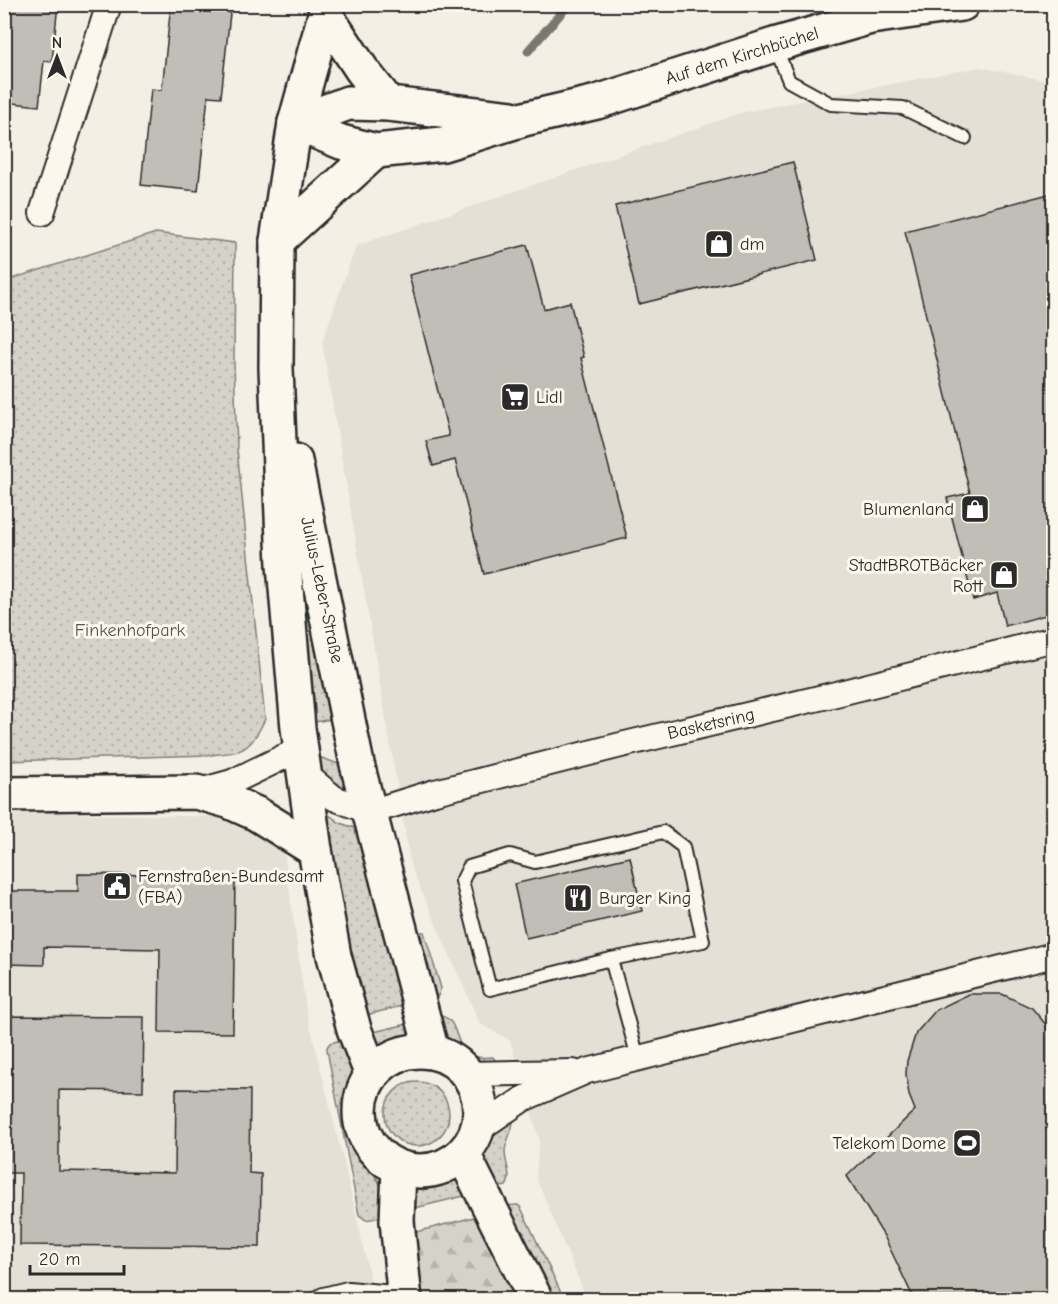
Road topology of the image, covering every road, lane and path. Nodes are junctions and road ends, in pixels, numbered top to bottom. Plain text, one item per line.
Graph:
1 (109, 4) edge
2 (962, 4) edge
3 (326, 9) edge
4 (774, 45) junction
5 (389, 104) junction
6 (524, 119) junction
7 (295, 123) junction
8 (965, 138) dead end
9 (376, 151) junction
10 (42, 213) dead end
11 (277, 241) junction
12 (276, 368) junction
13 (1053, 639) edge
14 (302, 761) junction
15 (196, 792) junction
16 (4, 794) edge
17 (370, 812) junction
18 (315, 850) junction
19 (1053, 955) edge
20 (611, 959) junction
21 (432, 1052) junction
22 (638, 1058) junction
23 (587, 1071) junction
24 (466, 1074) junction
25 (372, 1075) junction
26 (470, 1142) junction
27 (399, 1168) junction
28 (324, 1299) edge
29 (404, 1299) edge
30 (536, 1299) edge

1 - 10 street
2 - 4 street, Auf dem Kirchbüchel
3 - 5 street
3 - 7 street, Julius-Leber-Straße
4 - 6 street, Auf dem Kirchbüchel
4 - 8 lane
5 - 6 street, Auf dem Kirchbüchel
5 - 7 street, Auf dem Kirchbüchel
6 - 9 street, Auf dem Kirchbüchel
7 - 9 street, Auf dem Kirchbüchel
7 - 11 street, Julius-Leber-Straße
9 - 11 street
11 - 12 street, Julius-Leber-Straße
12 - 14 street, Julius-Leber-Straße
12 - 17 street, Julius-Leber-Straße
13 - 17 street, Basketsring
14 - 15 street
14 - 17 street
14 - 18 street, Julius-Leber-Straße
15 - 16 street
15 - 18 street
17 - 21 street, Julius-Leber-Straße
18 - 25 street, Julius-Leber-Straße
19 - 22 street
20 - 20 lane
20 - 22 lane
21 - 24 street
21 - 25 street
22 - 23 street
23 - 24 street
23 - 26 street
24 - 26 street
25 - 27 street
26 - 27 street
26 - 30 street
27 - 29 street
28 - 29 street

